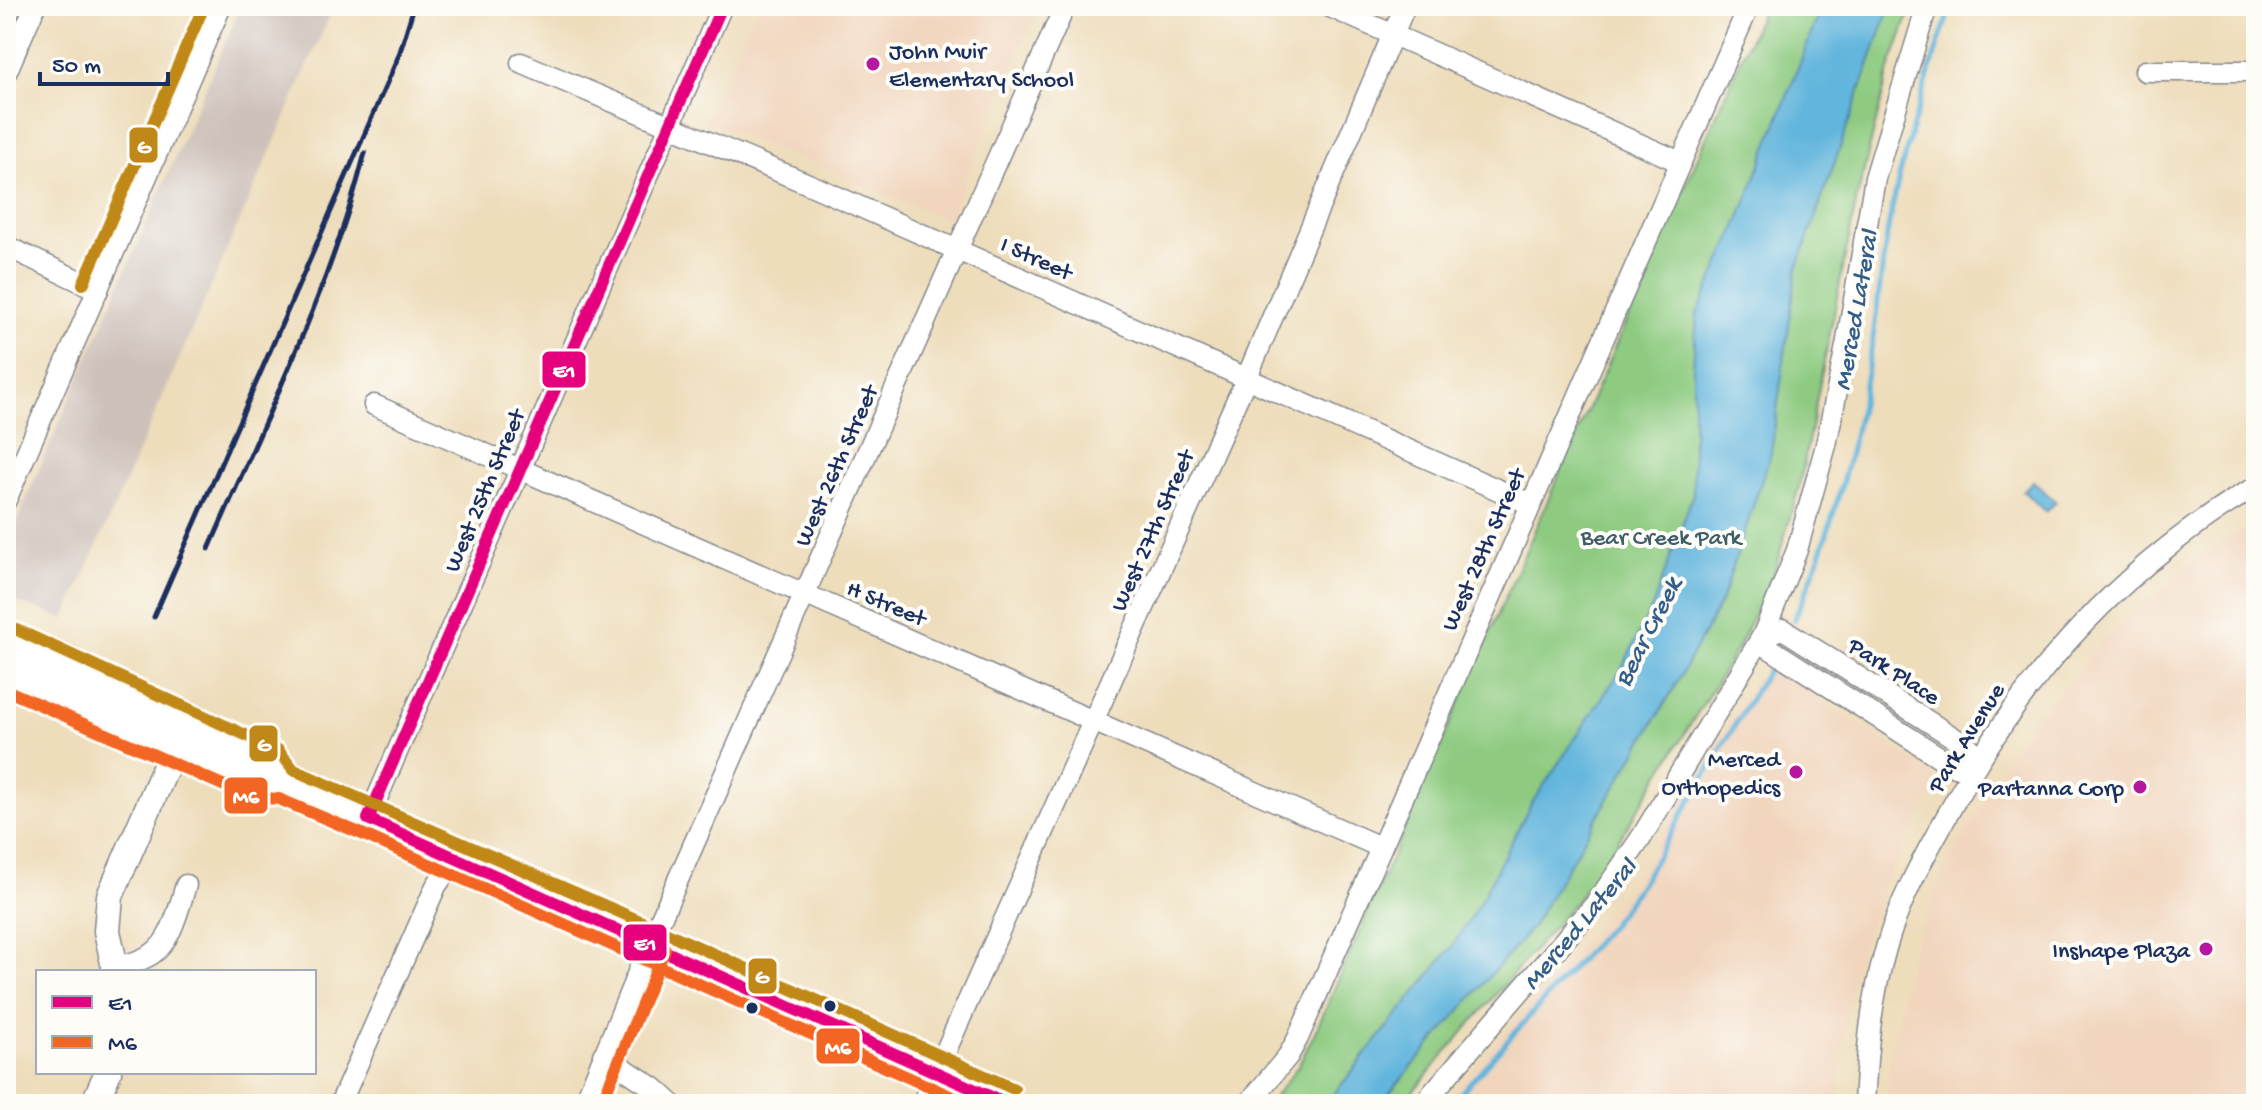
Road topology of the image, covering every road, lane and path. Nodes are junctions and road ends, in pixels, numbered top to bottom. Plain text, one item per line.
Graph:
1 (35, 6) edge
2 (221, 6) edge
3 (722, 6) edge
4 (1065, 6) edge
5 (1328, 6) edge
6 (1405, 6) edge
7 (1749, 6) edge
8 (1927, 6) edge
9 (1392, 34) junction
10 (521, 63) dead end
11 (2145, 71) dead end
12 (2256, 71) edge
13 (6, 73) edge
14 (669, 125) junction
15 (1680, 162) junction
16 (6, 246) edge
17 (958, 250) junction
18 (98, 290) junction
19 (1247, 377) junction
20 (374, 405) dead end
21 (520, 470) junction
22 (2256, 487) edge
23 (6, 500) edge
24 (1530, 504) junction
25 (806, 595) junction
26 (1763, 635) junction
27 (6, 643) edge
28 (1812, 648) junction
29 (1799, 667) junction
30 (6, 673) edge
31 (1852, 673) junction
32 (1841, 694) junction
33 (1094, 723) junction
34 (174, 748) junction
35 (1974, 766) junction
36 (283, 783) junction
37 (368, 819) junction
38 (1380, 847) junction
39 (455, 858) junction
40 (186, 885) dead end
41 (650, 943) junction
42 (116, 970) edge
43 (118, 970) edge
44 (603, 1055) junction
45 (938, 1072) junction
46 (108, 1074) edge
47 (102, 1102) edge
48 (340, 1104) edge
49 (584, 1104) edge
50 (672, 1104) edge
51 (922, 1104) edge
52 (1007, 1104) edge
53 (1248, 1104) edge
54 (1423, 1104) edge
55 (1864, 1104) edge

1 - 13 street
2 - 18 street
3 - 14 street, West 25th Street
4 - 17 street, West 26th Street
5 - 9 street
6 - 9 street, West 27th Street
7 - 15 street, West 28th Street
8 - 26 street
9 - 15 street
9 - 19 street, West 27th Street
10 - 14 street, I Street
11 - 12 street
14 - 17 street, I Street
14 - 21 street, West 25th Street
15 - 24 street, West 28th Street
16 - 18 street
17 - 19 street, I Street
17 - 25 street, West 26th Street
18 - 23 street
19 - 24 street, I Street
19 - 33 street, West 27th Street
20 - 21 street, H Street
21 - 25 street, H Street
21 - 37 street, West 25th Street
22 - 35 street, Park Avenue
24 - 38 street, West 28th Street
25 - 33 street, H Street
25 - 41 street, West 26th Street
26 - 28 street, Park Place
26 - 29 street, Park Place
26 - 54 street
27 - 36 main road
28 - 29 street
28 - 31 street, Park Place
29 - 32 street, Park Place
30 - 34 main road
31 - 32 street
31 - 35 street, Park Place
32 - 35 street, Park Place
33 - 38 street, H Street
33 - 45 street, West 27th Street
34 - 36 main road
34 - 42 street
35 - 55 street, Park Avenue
36 - 37 main road
37 - 39 main road
38 - 53 street, West 28th Street
39 - 41 main road
39 - 48 street
40 - 43 street
41 - 44 street, West 26th Street
41 - 45 main road
44 - 49 street, West 26th Street
44 - 50 street
45 - 51 street, West 27th Street
45 - 52 main road
46 - 47 street

